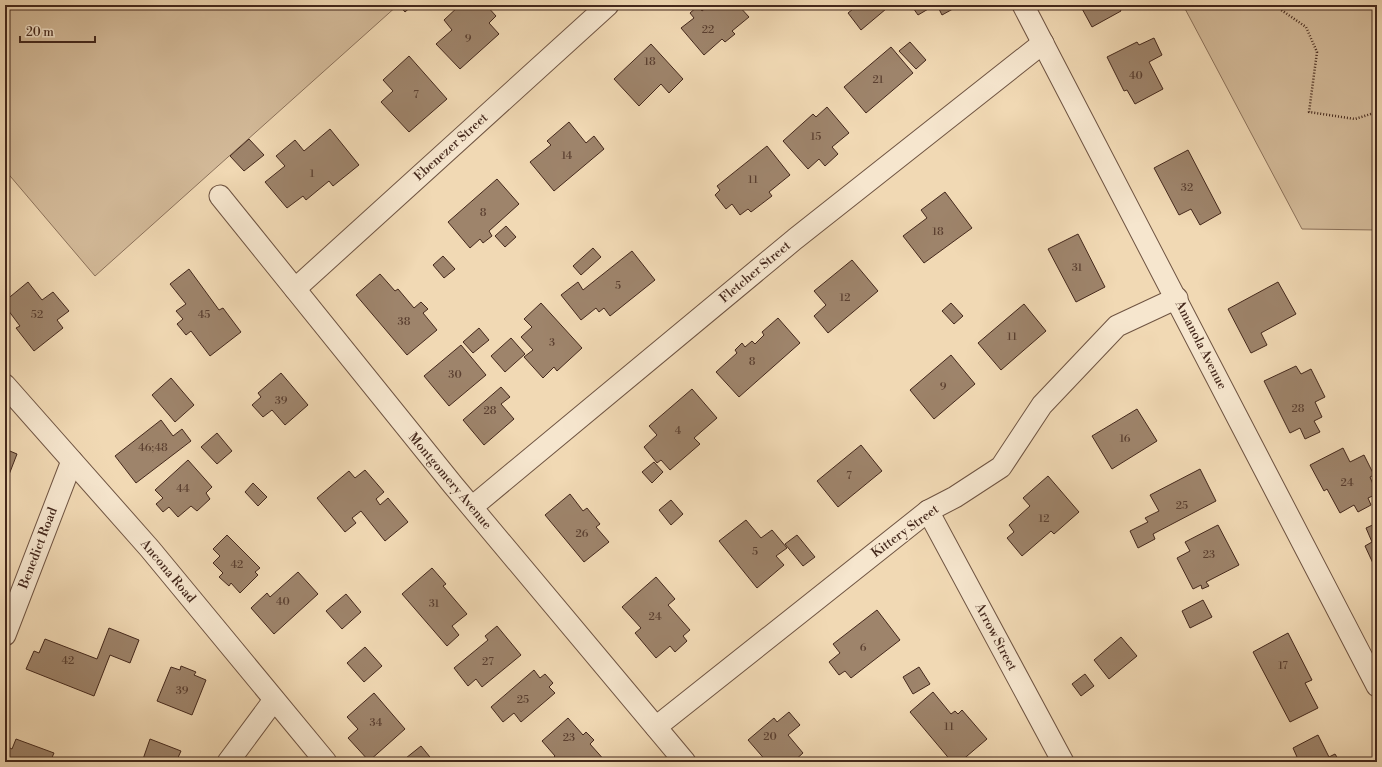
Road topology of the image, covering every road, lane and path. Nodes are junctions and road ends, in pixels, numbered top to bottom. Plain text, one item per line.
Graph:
1 (608, 5) edge
2 (1023, 5) edge
3 (1274, 5) edge
4 (1043, 43) junction
5 (1377, 112) edge
6 (220, 196) dead end
7 (294, 289) junction
8 (1177, 298) junction
9 (5, 385) edge
10 (72, 461) junction
11 (472, 507) junction
12 (928, 512) junction
13 (5, 635) edge
14 (1377, 686) edge
15 (274, 700) junction
16 (656, 726) junction
17 (228, 762) edge
18 (326, 762) edge
19 (685, 762) edge
20 (1063, 762) edge

1 - 7 street, Ebenezer Street
2 - 4 street, Amanola Avenue
3 - 5 path
4 - 8 street, Amanola Avenue
4 - 11 street, Fletcher Street
6 - 7 street, Montgomery Avenue
7 - 11 street, Montgomery Avenue
8 - 12 street, Kittery Street
8 - 14 street, Amanola Avenue
9 - 10 street, Ancona Road
10 - 13 street, Benedict Road
10 - 15 street, Ancona Road
11 - 16 street, Montgomery Avenue
12 - 16 street, Kittery Street
12 - 20 street, Arrow Street
15 - 17 street
15 - 18 street, Ancona Road
16 - 19 street, Montgomery Avenue

